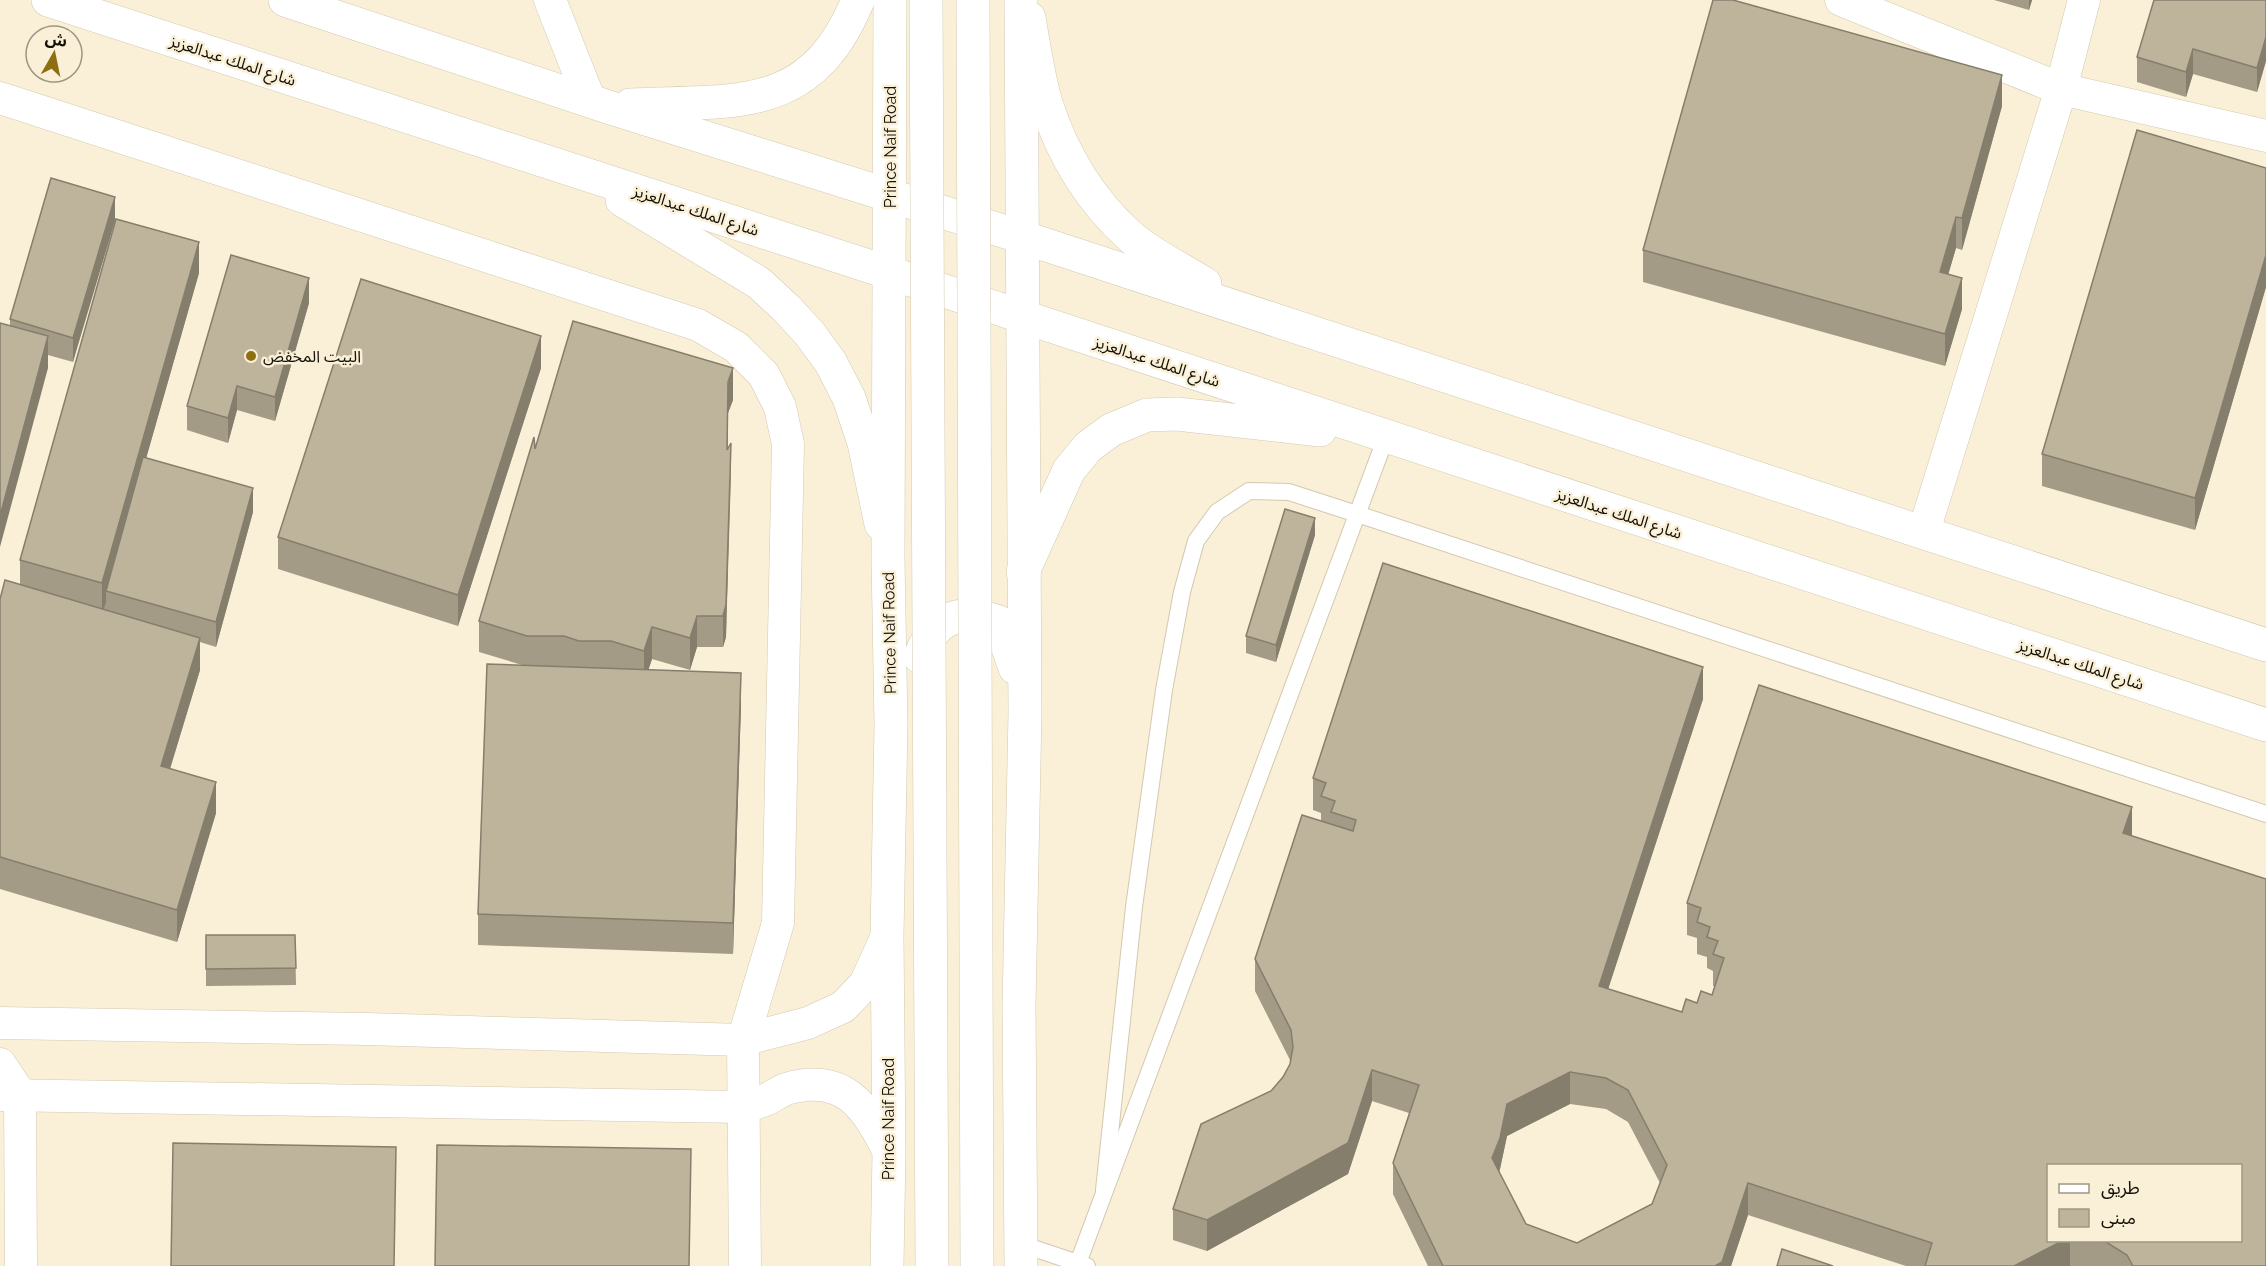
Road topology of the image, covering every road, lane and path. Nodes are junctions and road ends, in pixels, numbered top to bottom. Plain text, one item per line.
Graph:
1 (48, 0) edge
2 (285, 0) edge
3 (550, 0) edge
4 (858, 0) edge
5 (890, 0) edge
6 (926, 0) edge
7 (973, 0) edge
8 (1023, 0) edge
9 (1841, 0) edge
10 (2084, 0) edge
11 (2061, 89) junction
12 (0, 98) edge
13 (599, 104) junction
14 (2266, 136) edge
15 (574, 171) junction
16 (890, 194) junction
17 (1022, 237) junction
18 (890, 273) junction
19 (1250, 311) junction
20 (1023, 317) junction
21 (1386, 437) junction
22 (1357, 514) junction
23 (1924, 531) junction
24 (888, 558) junction
25 (1023, 574) junction
26 (2266, 645) edge
27 (1025, 713) junction
28 (891, 725) junction
29 (2266, 725) edge
30 (2266, 814) edge
31 (886, 936) junction
32 (0, 1023) edge
33 (743, 1040) junction
34 (0, 1064) edge
35 (10, 1095) edge
36 (743, 1107) junction
37 (889, 1152) junction
38 (1104, 1190) junction
39 (1021, 1255) edge
40 (1083, 1264) edge
41 (21, 1266) edge
42 (745, 1266) edge
43 (887, 1266) edge
44 (932, 1266) edge
45 (977, 1266) edge

1 - 15 street, شارع الملك عبدالعزيز
2 - 13 street
3 - 13 street
4 - 13 street
5 - 16 street, Prince Naif Road
6 - 44 street, bridge
7 - 45 street, bridge
8 - 17 street
8 - 19 street
9 - 11 street
10 - 11 street
11 - 14 street
11 - 23 street
12 - 33 street
13 - 16 street
15 - 18 street, شارع الملك عبدالعزيز
15 - 24 street
16 - 17 street
16 - 18 street, Prince Naif Road
17 - 19 street
17 - 20 street
18 - 20 street, شارع الملك عبدالعزيز
18 - 24 street, Prince Naif Road
19 - 23 street
20 - 21 street, شارع الملك عبدالعزيز
20 - 25 street
21 - 22 lane
21 - 25 street
21 - 29 street, شارع الملك عبدالعزيز
22 - 30 lane
22 - 38 lane
22 - 38 lane
23 - 26 street
24 - 28 street, Prince Naif Road
25 - 27 street
27 - 28 street
27 - 39 street
28 - 31 street, Prince Naif Road
31 - 33 street
31 - 37 street, Prince Naif Road
32 - 33 street
33 - 36 street
34 - 35 street
35 - 36 street
35 - 41 street
36 - 37 street
36 - 42 street
37 - 43 street, Prince Naif Road
38 - 40 lane
39 - 40 lane

